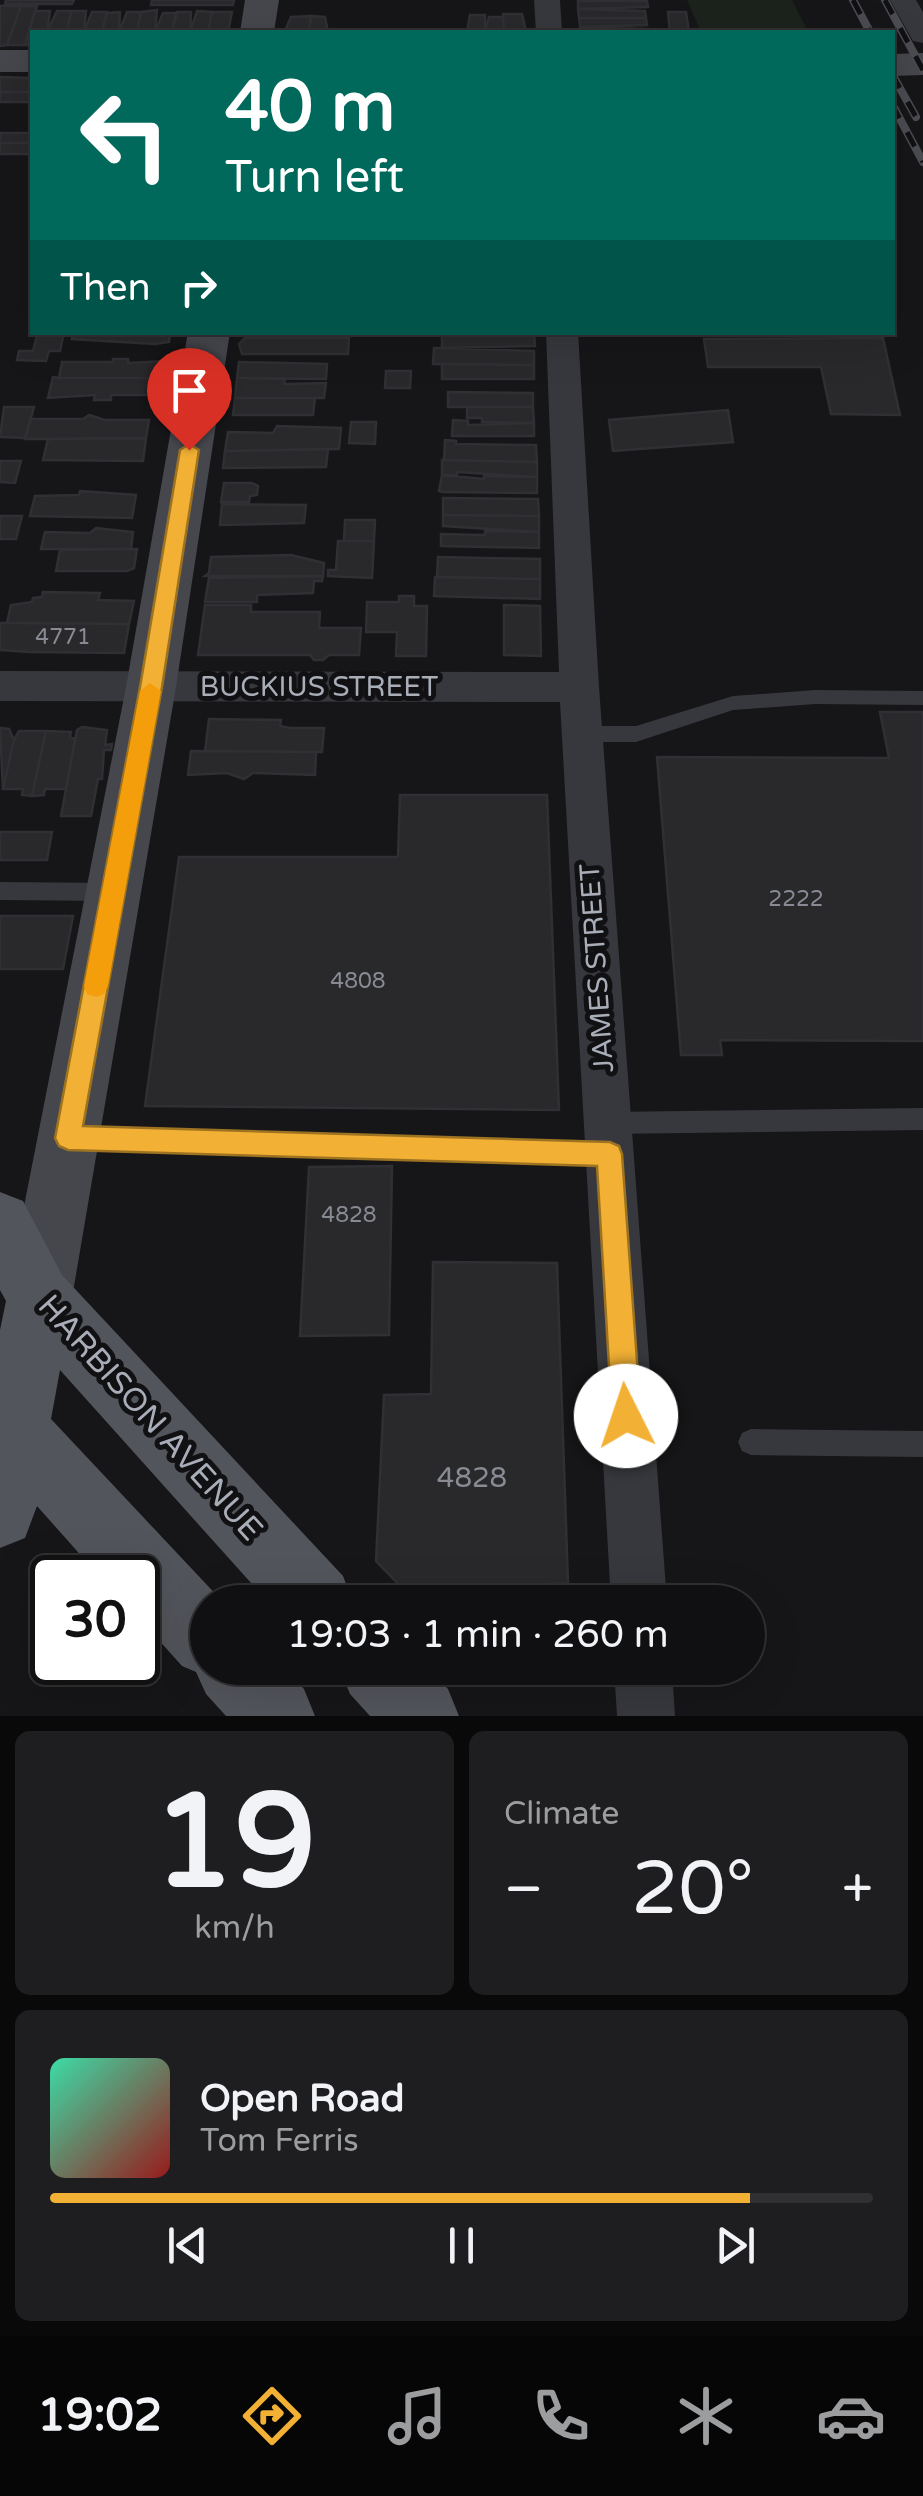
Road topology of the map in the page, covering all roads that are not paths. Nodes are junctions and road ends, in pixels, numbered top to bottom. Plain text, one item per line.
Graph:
1 (262, 0) edge
2 (547, 0) edge
3 (903, 0) edge
4 (257, 30) edge
5 (549, 30) edge
6 (923, 36) edge
7 (0, 61) edge
8 (30, 62) edge
9 (923, 64) edge
10 (895, 65) edge
11 (208, 335) edge
12 (562, 335) edge
13 (0, 686) edge
14 (151, 687) junction
15 (579, 687) junction
16 (923, 698) edge
17 (582, 734) junction
18 (0, 891) edge
19 (113, 892) junction
20 (923, 1118) edge
21 (68, 1138) junction
22 (608, 1139) junction
23 (0, 1223) edge
24 (38, 1298) junction
25 (7, 1420) edge
26 (751, 1442) dead end
27 (923, 1444) edge
28 (0, 1513) edge
29 (301, 1585) edge
30 (638, 1585) edge
31 (190, 1620) edge
32 (248, 1685) edge
33 (392, 1685) edge
34 (644, 1685) edge
35 (277, 1716) edge
36 (421, 1716) edge
37 (646, 1716) edge

1 - 4 main road
2 - 5 street
3 - 6 street
7 - 8 main road
9 - 10 main road
11 - 14 main road
12 - 15 street, JAMES STREET
13 - 14 street, BUCKIUS STREET
14 - 15 street, BUCKIUS STREET
14 - 19 main road
15 - 17 street, JAMES STREET
16 - 17 lane
17 - 22 street, JAMES STREET
18 - 19 lane
19 - 21 main road
20 - 22 lane
21 - 22 lane
21 - 24 main road
22 - 30 street, JAMES STREET
23 - 24 main road, HARBISON AVENUE
24 - 25 main road
24 - 29 main road, HARBISON AVENUE
25 - 28 main road
25 - 31 main road
26 - 27 lane
32 - 35 main road
33 - 36 main road
34 - 37 street

